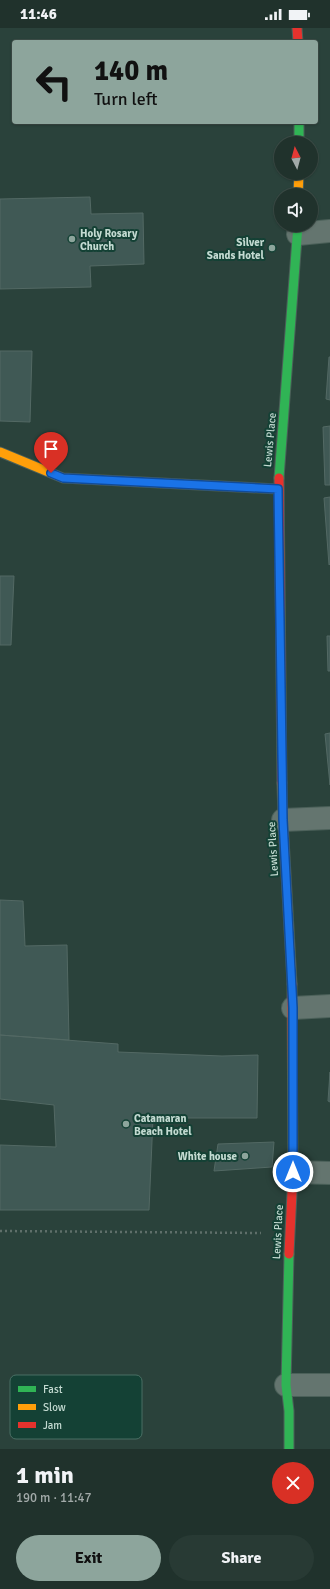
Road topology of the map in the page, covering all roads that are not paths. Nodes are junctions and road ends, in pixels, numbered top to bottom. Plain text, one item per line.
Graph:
1 (297, 28) edge
2 (298, 40) edge
3 (299, 124) edge
4 (299, 136) edge
5 (318, 230) edge
6 (330, 231) edge
7 (298, 232) edge
8 (0, 452) edge
9 (278, 489) junction
10 (330, 818) edge
11 (283, 820) junction
12 (330, 1006) edge
13 (293, 1008) junction
14 (293, 1172) junction
15 (330, 1173) edge
16 (286, 1385) junction
17 (330, 1385) edge
18 (289, 1449) edge

1 - 2 street
3 - 4 street
5 - 6 street
7 - 9 street, Lewis Place
8 - 9 street
9 - 11 street, Lewis Place
10 - 11 street
11 - 13 street, Lewis Place
12 - 13 street
13 - 14 street, Lewis Place
14 - 15 street
14 - 16 street, Lewis Place
16 - 17 street
16 - 18 street, Lewis Place

